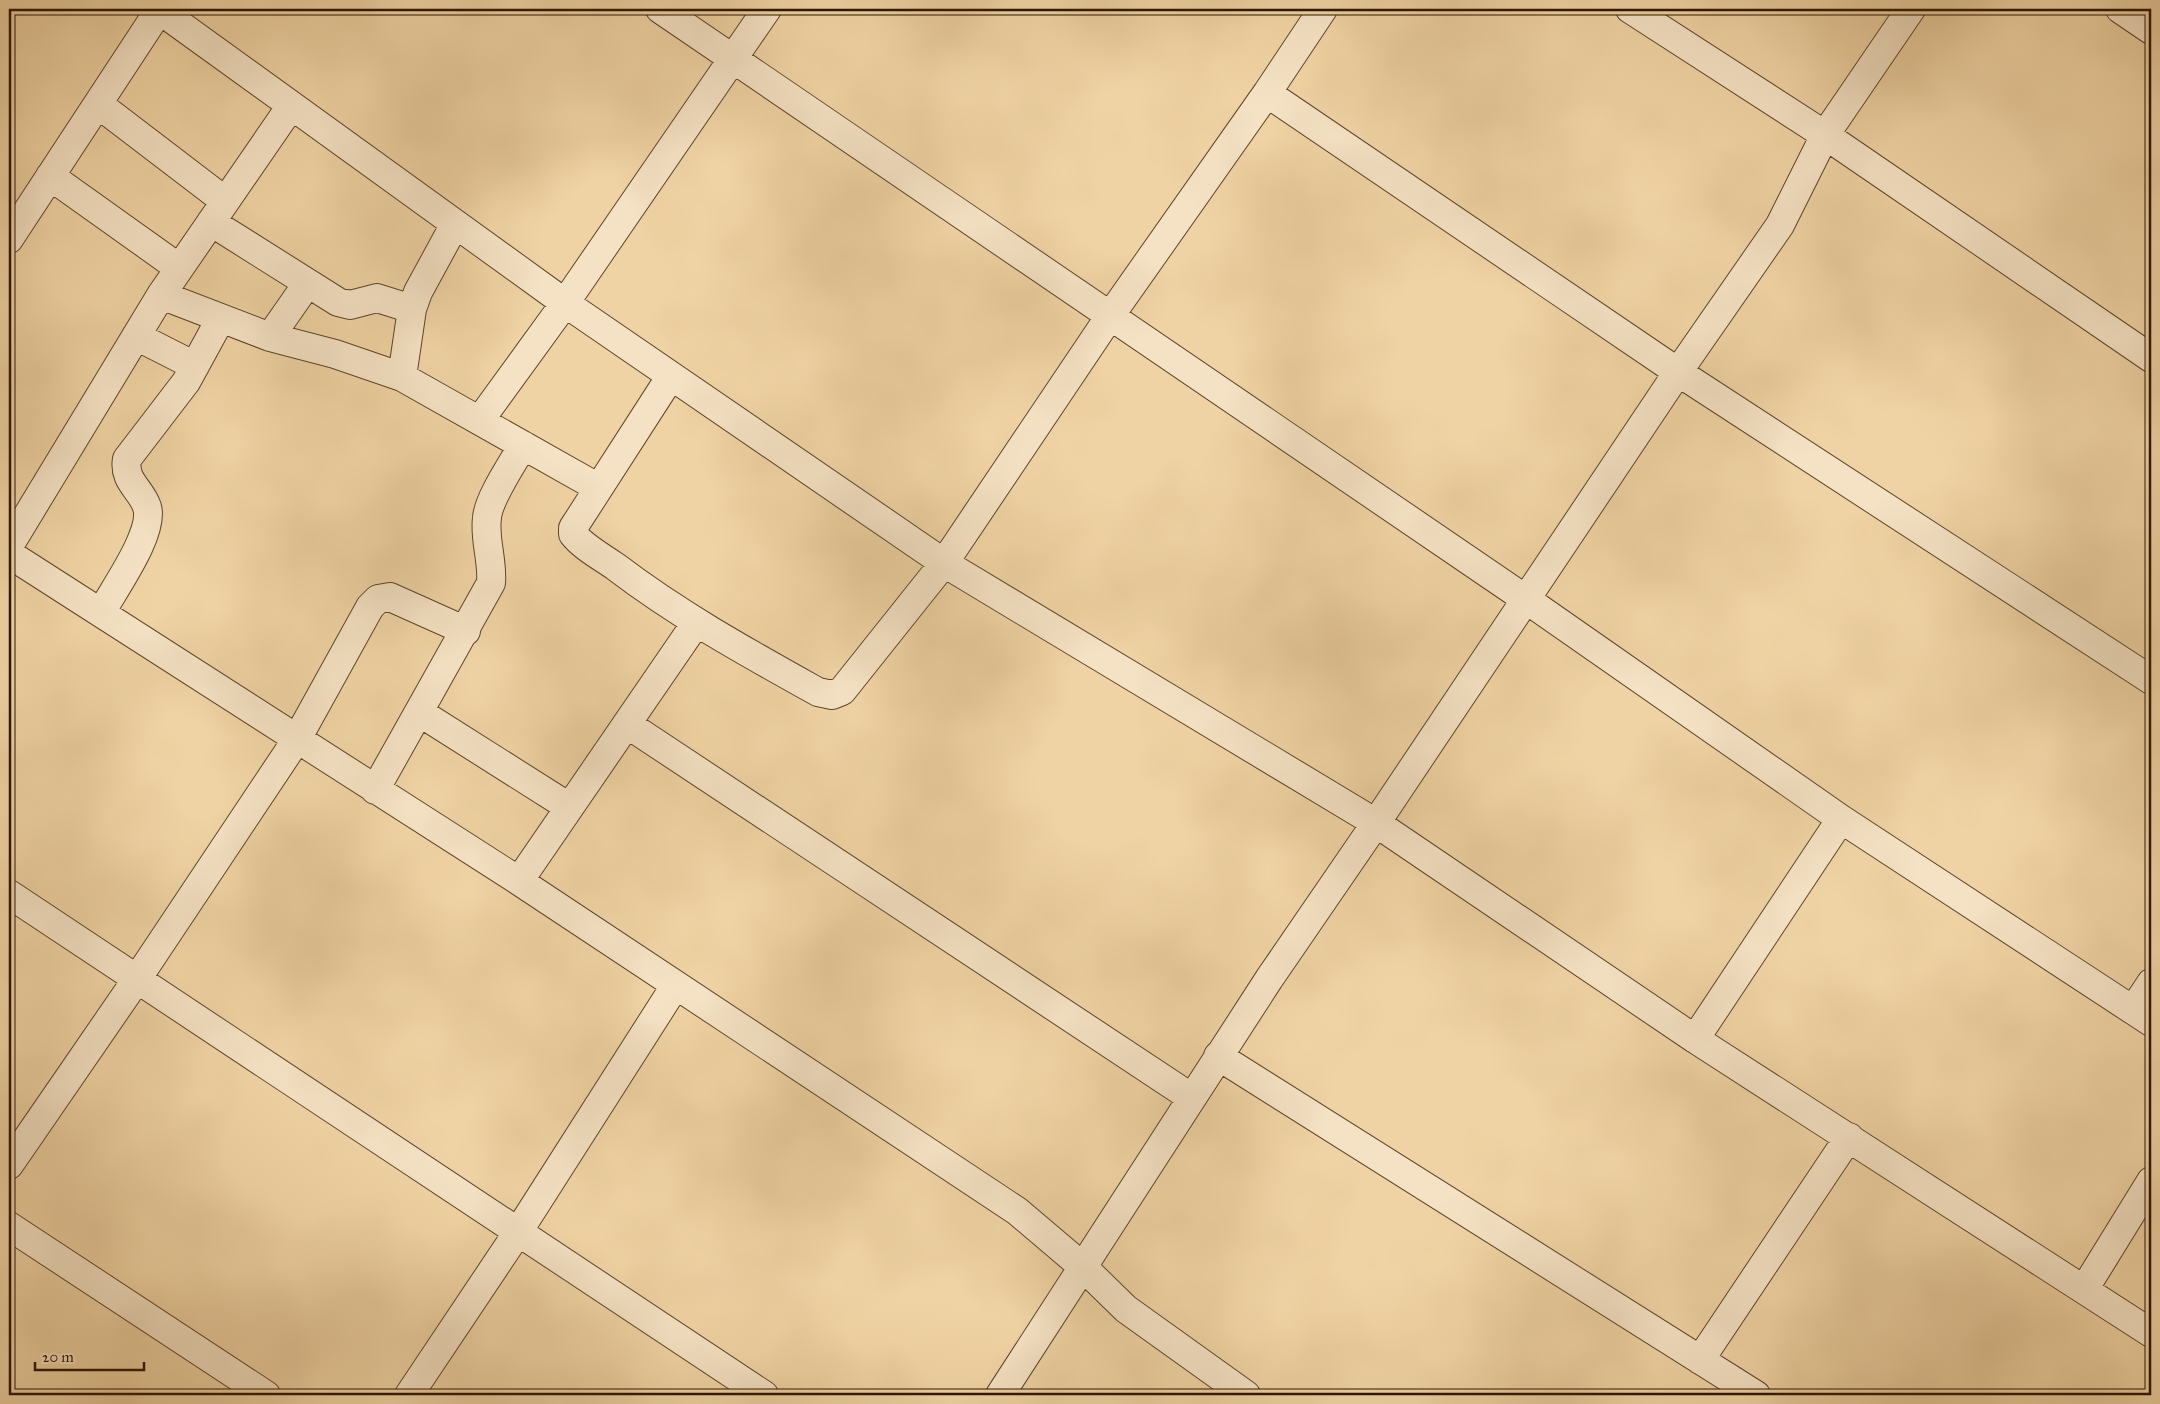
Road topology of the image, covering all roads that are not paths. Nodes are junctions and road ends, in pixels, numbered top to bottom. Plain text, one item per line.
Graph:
1 (159, 9) edge
2 (660, 9) edge
3 (767, 9) edge
4 (1323, 9) edge
5 (1630, 9) edge
6 (1911, 9) edge
7 (2120, 9) edge
8 (2151, 30) edge
9 (733, 59) junction
10 (1267, 93) junction
11 (98, 104) junction
12 (291, 106) junction
13 (1825, 136) junction
14 (50, 176) junction
15 (218, 212) junction
16 (456, 224) junction
17 (9, 238) edge
18 (179, 268) junction
19 (307, 284) junction
20 (161, 295) junction
21 (565, 303) junction
22 (412, 309) junction
23 (1110, 316) junction
24 (221, 318) junction
25 (136, 336) junction
26 (270, 337) junction
27 (2151, 358) edge
28 (195, 366) junction
29 (1678, 372) junction
30 (670, 376) junction
31 (402, 377) junction
32 (480, 420) junction
33 (523, 445) junction
34 (597, 487) junction
35 (9, 546) edge
36 (9, 554) edge
37 (944, 563) junction
38 (1527, 600) junction
39 (101, 613) junction
40 (696, 623) junction
41 (466, 631) junction
42 (2151, 680) edge
43 (419, 712) junction
44 (627, 724) junction
45 (297, 739) junction
46 (375, 790) junction
47 (569, 807) junction
48 (1841, 819) junction
49 (1376, 823) junction
50 (519, 881) junction
51 (9, 894) edge
52 (137, 979) junction
53 (2151, 983) edge
54 (676, 986) junction
55 (2142, 1016) edge
56 (1695, 1039) junction
57 (1218, 1056) junction
58 (1192, 1098) junction
59 (1849, 1137) junction
60 (9, 1165) edge
61 (2151, 1181) edge
62 (9, 1226) edge
63 (518, 1232) junction
64 (1083, 1267) junction
65 (2084, 1288) junction
66 (2151, 1333) edge
67 (1700, 1360) junction
68 (266, 1395) edge
69 (409, 1395) edge
70 (764, 1395) edge
71 (1000, 1395) edge
72 (1246, 1395) edge
73 (1756, 1395) edge

1 - 11 street
1 - 12 street
2 - 9 street
3 - 9 street
4 - 10 street
5 - 13 street
6 - 13 street
7 - 8 street
9 - 21 street
9 - 23 street
10 - 23 street
10 - 29 street
11 - 14 street
11 - 15 street
12 - 15 street
12 - 16 street
13 - 27 street
13 - 29 street
14 - 17 street
14 - 18 street
15 - 18 street
15 - 19 street
16 - 21 street
16 - 22 street
18 - 20 street
19 - 22 street
19 - 26 street
20 - 24 street
20 - 25 street
21 - 30 street
21 - 32 street
22 - 31 street
23 - 37 street
23 - 38 street
24 - 26 street
24 - 28 street
25 - 28 street
25 - 35 street
26 - 31 street
28 - 39 street
29 - 38 street
29 - 42 street
30 - 34 street
30 - 37 street
31 - 32 street
32 - 33 street
33 - 34 street
33 - 41 street
34 - 40 street
36 - 39 street
37 - 40 street
37 - 49 street
38 - 48 street
38 - 49 street
39 - 45 street
40 - 44 street
41 - 43 street
41 - 45 street
43 - 46 street
43 - 47 street
44 - 47 street
44 - 58 street
45 - 46 street
45 - 52 street
46 - 50 street
47 - 50 street
48 - 55 street
48 - 56 street
49 - 56 street
49 - 57 street
50 - 54 street
51 - 52 street
52 - 60 street
52 - 63 street
53 - 55 street
54 - 63 street
54 - 64 street
56 - 59 street
57 - 58 street
57 - 67 street
58 - 64 street
59 - 65 street
59 - 67 street
61 - 65 street
62 - 68 street
63 - 69 street
63 - 70 street
64 - 71 street
64 - 72 street
65 - 66 street
67 - 73 street

